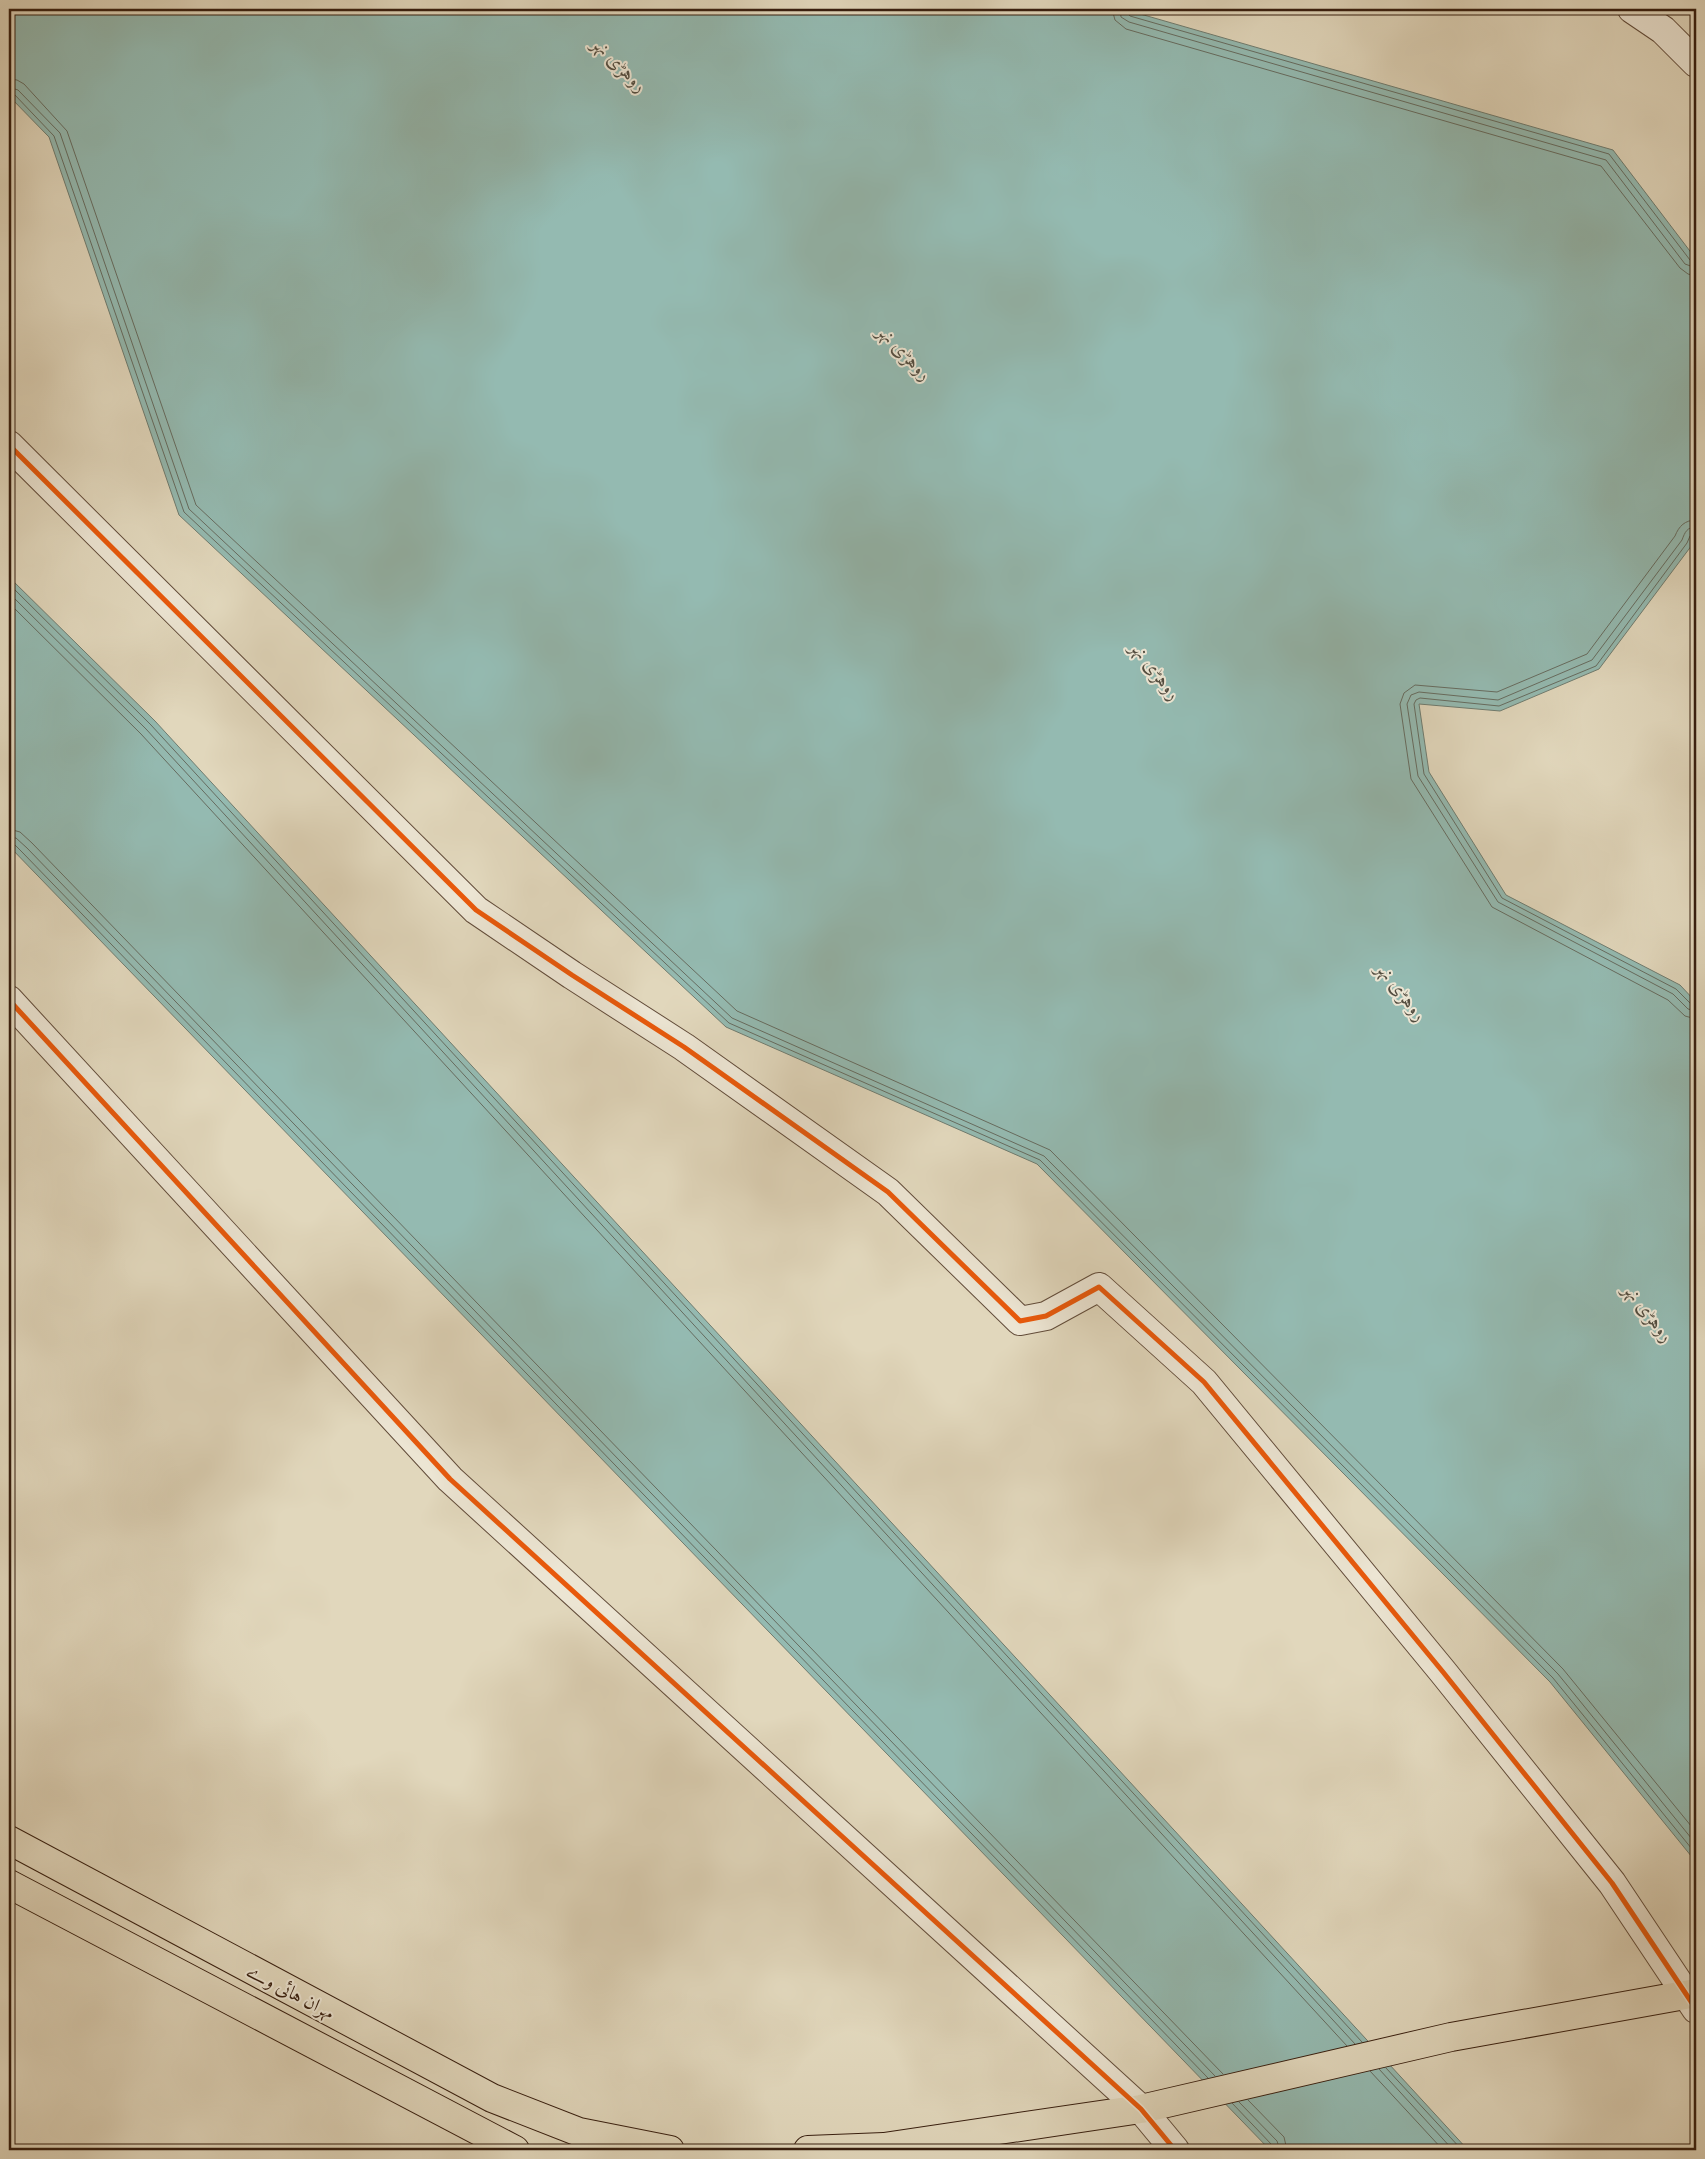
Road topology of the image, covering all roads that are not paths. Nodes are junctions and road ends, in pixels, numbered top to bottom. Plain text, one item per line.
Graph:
1 (1632, 9) edge
2 (1696, 63) edge
3 (9, 445) edge
4 (9, 1000) edge
5 (9, 1840) edge
6 (9, 1884) edge
7 (1693, 1999) edge
8 (1141, 2109) junction
9 (515, 2150) edge
10 (670, 2150) edge
11 (808, 2150) edge
12 (1175, 2150) edge

1 - 2 street
3 - 7 street
4 - 8 street
5 - 10 main road, مہران ہائی وے
6 - 9 main road, مہران ہائی وے
7 - 8 main road
8 - 11 main road
8 - 12 street

